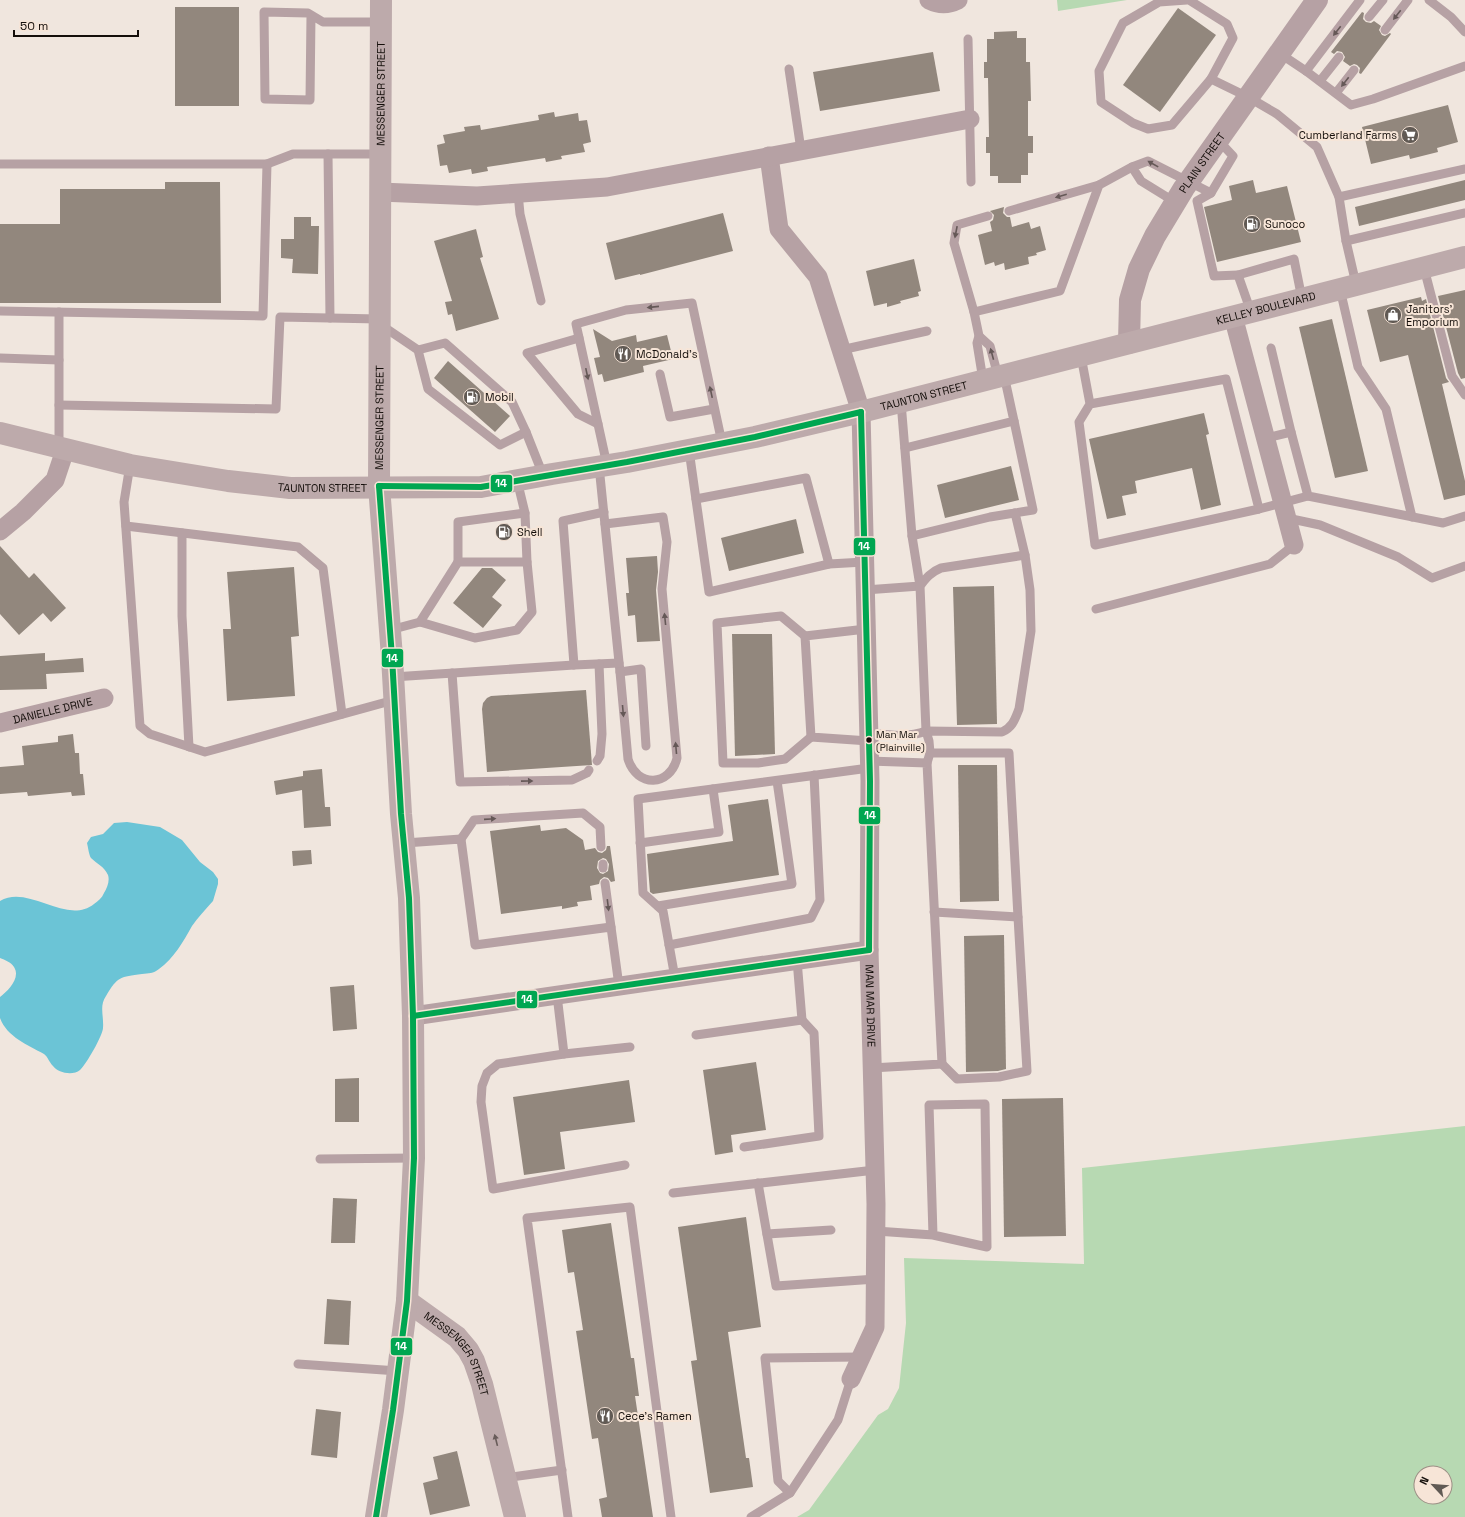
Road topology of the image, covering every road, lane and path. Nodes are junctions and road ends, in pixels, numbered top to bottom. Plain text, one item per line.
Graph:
1 (381, 0) edge
2 (929, 0) edge
3 (958, 0) edge
4 (1188, 0) edge
5 (1317, 0) edge
6 (1360, 0) edge
7 (1383, 0) edge
8 (1408, 0) edge
9 (1428, 0) edge
10 (311, 15) junction
11 (1369, 17) dead end
12 (381, 22) junction
13 (1385, 30) dead end
14 (1465, 32) edge
15 (968, 39) dead end
16 (1279, 53) junction
17 (1339, 57) dead end
18 (1465, 66) edge
19 (789, 69) dead end
20 (1354, 70) dead end
21 (1306, 71) junction
22 (1211, 79) junction
23 (1320, 81) junction
24 (1336, 93) junction
25 (1248, 97) junction
26 (970, 119) junction
27 (1218, 140) junction
28 (801, 150) junction
29 (328, 154) junction
30 (380, 154) junction
31 (769, 156) junction
32 (0, 164) edge
33 (267, 164) junction
34 (1132, 166) junction
35 (1465, 169) edge
36 (971, 182) dead end
37 (1188, 182) junction
38 (1099, 185) junction
39 (380, 192) junction
40 (518, 193) junction
41 (1211, 193) junction
42 (1339, 197) junction
43 (1176, 202) junction
44 (1009, 211) dead end
45 (1465, 213) edge
46 (988, 216) dead end
47 (1346, 241) junction
48 (1465, 257) edge
49 (1424, 268) junction
50 (1238, 275) junction
51 (1348, 286) junction
52 (1302, 299) junction
53 (541, 301) dead end
54 (0, 312) edge
55 (59, 312) junction
56 (974, 312) junction
57 (1242, 314) junction
58 (263, 316) junction
59 (280, 317) junction
60 (330, 318) junction
61 (380, 322) junction
62 (927, 331) dead end
63 (979, 336) junction
64 (579, 338) junction
65 (1129, 343) junction
66 (1271, 348) dead end
67 (418, 350) junction
68 (841, 350) junction
69 (1074, 356) junction
70 (0, 358) edge
71 (59, 360) junction
72 (660, 374) dead end
73 (995, 377) junction
74 (1463, 390) edge
75 (901, 402) junction
76 (1090, 404) junction
77 (59, 405) junction
78 (714, 409) junction
79 (860, 412) junction
80 (1014, 421) junction
81 (598, 424) junction
82 (526, 432) junction
83 (1291, 432) junction
84 (0, 433) edge
85 (1266, 438) junction
86 (722, 444) junction
87 (904, 448) junction
88 (62, 449) junction
89 (689, 450) junction
90 (130, 465) junction
91 (603, 466) junction
92 (543, 476) junction
93 (517, 480) junction
94 (379, 486) junction
95 (1308, 496) junction
96 (696, 499) junction
97 (1258, 509) junction
98 (1285, 510) junction
99 (604, 512) junction
100 (525, 513) junction
101 (1014, 513) junction
102 (1465, 516) edge
103 (1412, 517) junction
104 (605, 524) junction
105 (126, 526) junction
106 (0, 531) edge
107 (182, 533) junction
108 (912, 536) junction
109 (1294, 545) joint
110 (1025, 555) junction
111 (458, 562) junction
112 (527, 562) junction
113 (864, 562) junction
114 (829, 564) junction
115 (1465, 566) edge
116 (920, 586) junction
117 (865, 590) junction
118 (1096, 609) dead end
119 (420, 622) junction
120 (866, 629) junction
121 (390, 630) junction
122 (805, 636) junction
123 (599, 664) junction
124 (574, 665) junction
125 (619, 667) junction
126 (452, 673) junction
127 (393, 677) junction
128 (104, 698) dead end
129 (394, 700) junction
130 (342, 714) junction
131 (0, 723) edge
132 (926, 731) junction
133 (868, 737) junction
134 (811, 738) junction
135 (646, 746) dead end
136 (189, 747) junction
137 (930, 753) junction
138 (597, 761) dead end
139 (927, 763) junction
140 (869, 764) junction
141 (589, 770) dead end
142 (814, 775) junction
143 (777, 781) junction
144 (713, 789) junction
145 (461, 839) junction
146 (405, 843) junction
147 (640, 843) junction
148 (601, 847) dead end
149 (605, 883) dead end
150 (658, 906) junction
151 (934, 912) junction
152 (1018, 917) junction
153 (611, 927) junction
154 (669, 945) junction
155 (869, 950) junction
156 (797, 960) junction
157 (675, 978) junction
158 (618, 986) junction
159 (557, 995) junction
160 (413, 1016) junction
161 (802, 1020) junction
162 (696, 1035) dead end
163 (630, 1047) dead end
164 (564, 1054) junction
165 (942, 1064) junction
166 (871, 1068) junction
167 (744, 1147) dead end
168 (414, 1158) junction
169 (320, 1159) dead end
170 (626, 1165) dead end
171 (875, 1170) junction
172 (758, 1183) junction
173 (673, 1193) dead end
174 (832, 1230) dead end
175 (876, 1231) junction
176 (767, 1234) junction
177 (933, 1235) junction
178 (876, 1279) junction
179 (407, 1300) junction
180 (861, 1357) junction
181 (298, 1364) dead end
182 (398, 1371) junction
183 (851, 1379) joint
184 (562, 1470) junction
185 (505, 1478) junction
186 (790, 1493) junction
187 (376, 1517) edge
188 (514, 1517) edge
189 (568, 1517) edge
190 (671, 1517) edge
191 (751, 1517) edge

1 - 12 main road, MESSENGER STREET
2 - 3 street
4 - 22 lane
4 - 22 lane
5 - 16 street, PLAIN STREET
6 -> 21 lane
7 - 11 lane
8 -> 13 lane
9 - 14 lane
10 - 10 lane
10 - 12 lane
12 - 30 main road, MESSENGER STREET
15 - 26 lane
16 - 21 lane
16 - 25 street, PLAIN STREET
17 - 23 lane
18 - 24 lane
19 - 28 lane
20 -> 24 lane
21 - 23 lane
22 - 25 lane
23 - 24 lane
25 - 27 street, PLAIN STREET
25 - 42 lane
26 - 28 street
26 - 36 lane
27 - 37 street, PLAIN STREET
27 - 41 lane
28 - 31 street
29 - 30 lane
29 - 33 lane
29 - 60 lane
30 - 39 main road, MESSENGER STREET
31 - 40 street
31 - 68 street, MAN MAR DRIVE
32 - 33 lane
33 - 58 lane
37 -> 34 lane
34 - 38 lane
34 - 43 lane
35 - 42 lane
37 - 41 lane
37 - 43 street, PLAIN STREET
38 -> 44 lane
38 - 56 lane
39 - 40 street
39 - 61 main road, MESSENGER STREET
40 - 53 lane
41 - 50 lane
42 - 47 lane
43 - 65 street, PLAIN STREET
45 - 47 lane
46 -> 56 lane
47 - 51 lane
48 - 49 main road, KELLEY BOULEVARD
49 - 51 main road, KELLEY BOULEVARD
49 - 74 lane
50 - 52 lane
50 - 57 lane
51 - 52 main road, KELLEY BOULEVARD
51 - 103 lane
52 - 57 main road, KELLEY BOULEVARD
54 - 55 lane
55 - 58 lane
55 - 71 lane
56 - 63 lane
57 - 65 main road, KELLEY BOULEVARD
57 - 85 street
58 - 59 lane
59 - 60 lane
59 - 77 lane
60 - 61 lane
61 - 67 lane
61 - 94 main road, MESSENGER STREET
62 - 68 lane
63 - 73 lane
73 -> 63 lane
78 -> 64 lane
64 -> 81 lane
64 - 81 lane
65 - 69 main road, KELLEY BOULEVARD
66 - 83 lane
67 - 82 lane
67 - 82 lane
68 - 79 street, MAN MAR DRIVE
69 - 73 main road, TAUNTON STREET
69 - 76 lane
70 - 71 lane
71 - 77 lane
72 - 78 lane
73 - 75 main road, TAUNTON STREET
73 - 80 lane
75 - 79 main road, TAUNTON STREET
75 - 87 lane
76 - 97 lane
76 - 97 lane
77 - 88 lane
78 - 86 lane
79 - 86 main road, TAUNTON STREET
79 - 113 street, MAN MAR DRIVE
80 - 87 lane
80 - 101 lane
81 - 91 lane
82 - 92 lane
83 - 85 lane
83 - 95 lane
84 - 88 main road, TAUNTON STREET
85 - 98 street
86 - 89 main road, TAUNTON STREET
87 - 108 lane
88 - 90 main road, TAUNTON STREET
88 - 106 street
89 - 91 main road, TAUNTON STREET
89 - 96 lane
90 - 94 main road, TAUNTON STREET
90 - 105 lane
91 - 92 main road, TAUNTON STREET
91 - 99 lane
92 - 93 main road, TAUNTON STREET
93 - 94 main road, TAUNTON STREET
93 - 100 lane
94 - 121 main road, MESSENGER STREET
95 - 98 lane
95 - 103 lane
96 - 114 lane
96 - 114 lane
97 - 98 lane
98 - 109 street
98 - 115 lane
99 - 104 lane
99 - 124 lane
100 - 111 lane
100 - 112 lane
101 - 108 lane
101 - 110 lane
102 - 103 lane
104 - 125 lane
125 -> 104 lane
105 - 107 lane
105 - 136 lane
107 - 130 lane
107 - 136 lane
108 - 116 lane
109 - 118 lane
110 - 116 lane
110 - 132 lane
111 - 112 lane
111 - 119 lane
112 - 119 lane
113 - 114 lane
113 - 117 street, MAN MAR DRIVE
116 - 117 lane
116 - 132 lane
117 - 120 street, MAN MAR DRIVE
119 - 121 lane
120 - 122 lane
120 - 133 street, MAN MAR DRIVE
121 - 127 main road, MESSENGER STREET
122 - 134 lane
122 - 134 lane
123 - 124 lane
123 - 125 lane
123 - 138 lane
124 - 126 lane
125 - 135 lane
126 - 127 lane
126 -> 141 lane
127 - 129 main road, MESSENGER STREET
128 - 131 street, DANIELLE DRIVE
129 - 130 lane
129 - 146 main road, MESSENGER STREET
130 - 136 lane
132 - 133 lane
132 - 137 lane
133 - 134 lane
133 - 140 street, MAN MAR DRIVE
137 - 139 lane
137 - 152 lane
139 - 140 lane
139 - 151 lane
140 - 142 lane
140 - 155 street, MAN MAR DRIVE
142 - 143 lane
142 - 154 lane
143 - 144 lane
143 - 150 lane
144 - 147 lane
144 - 147 lane
145 - 146 lane
145 -> 148 lane
145 - 153 lane
146 - 160 main road, MESSENGER STREET
147 - 150 lane
149 -> 153 lane
150 - 154 lane
151 - 152 lane
151 - 165 lane
152 - 165 lane
153 - 158 lane
154 - 157 lane
155 - 156 street
155 - 166 street, MAN MAR DRIVE
156 - 157 street
156 - 161 lane
157 - 158 street
158 - 159 street
159 - 160 street
159 - 164 lane
160 - 168 main road, MESSENGER STREET
161 - 162 lane
161 - 167 lane
163 - 164 lane
164 - 170 lane
165 - 166 lane
166 - 171 street, MAN MAR DRIVE
168 - 169 lane
168 - 179 main road, MESSENGER STREET
171 - 172 lane
171 - 175 street, MAN MAR DRIVE
172 - 173 lane
172 - 176 lane
174 - 176 lane
175 - 177 lane
175 - 178 street, MAN MAR DRIVE
176 - 178 lane
177 - 177 lane
178 - 180 street, MAN MAR DRIVE
179 - 182 main road
185 -> 179 main road, MESSENGER STREET
180 - 183 street, MAN MAR DRIVE
180 - 186 lane
181 - 182 lane
182 - 187 main road
183 - 186 lane
184 - 185 lane
184 - 189 lane
184 - 190 lane
185 - 188 main road, MESSENGER STREET
186 - 191 lane

